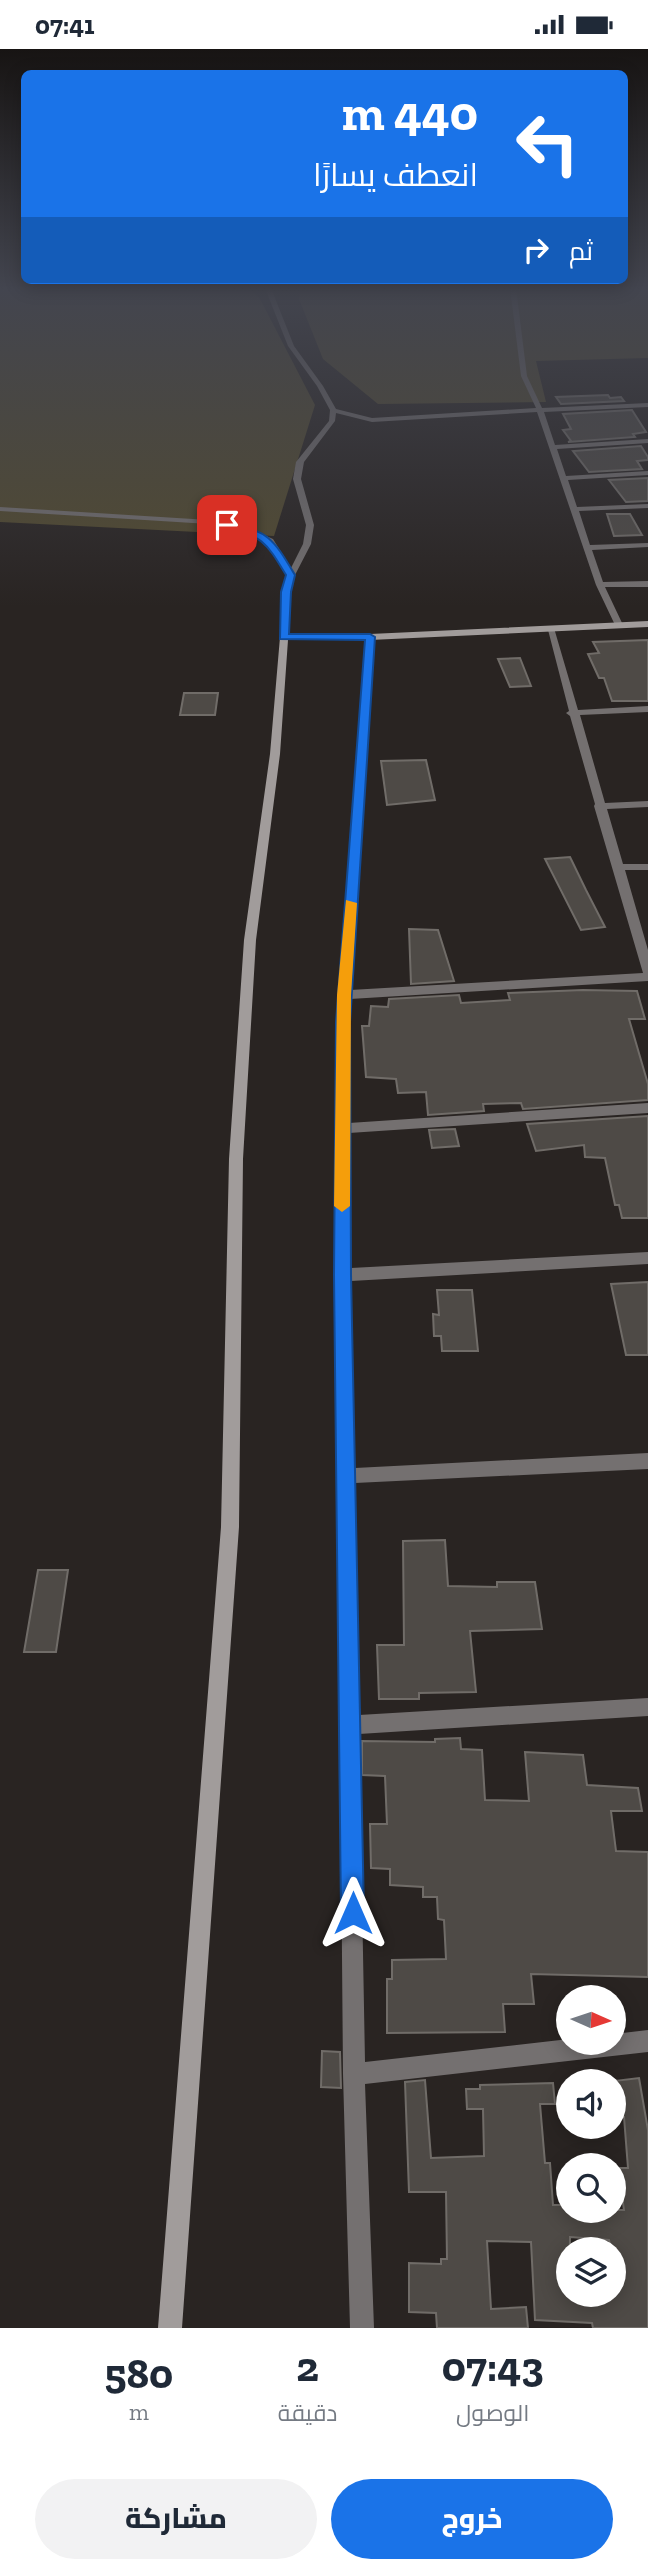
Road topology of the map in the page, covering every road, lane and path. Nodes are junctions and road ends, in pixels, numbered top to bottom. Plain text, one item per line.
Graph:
1 (325, 394) edge
2 (533, 394) edge
3 (648, 405) edge
4 (540, 409) junction
5 (333, 410) junction
6 (648, 441) edge
7 (552, 447) junction
8 (648, 473) edge
9 (563, 478) junction
10 (648, 506) edge
11 (0, 509) edge
12 (574, 509) junction
13 (648, 545) edge
14 (587, 548) junction
15 (291, 575) junction
16 (648, 584) edge
17 (600, 585) junction
18 (648, 624) edge
19 (619, 625) junction
20 (550, 628) junction
21 (284, 637) junction
22 (370, 637) junction
23 (648, 709) edge
24 (572, 713) junction
25 (648, 804) edge
26 (599, 806) junction
27 (618, 866) junction
28 (648, 867) edge
29 (646, 958) edge
30 (648, 974) edge
31 (344, 995) junction
32 (648, 1108) edge
33 (342, 1128) junction
34 (648, 1258) edge
35 (343, 1275) junction
36 (648, 1461) edge
37 (348, 1476) junction
38 (648, 1707) edge
39 (351, 1725) junction
40 (648, 2041) edge
41 (354, 2074) junction
42 (170, 2328) edge
43 (362, 2328) edge

1 - 5 street
2 - 4 street
3 - 4 street
4 - 5 street
4 - 7 street
5 - 15 street
6 - 7 street
7 - 9 street
8 - 9 street
9 - 12 street
10 - 12 street
11 - 15 street
12 - 14 street
13 - 14 street
14 - 17 street
15 - 21 street
16 - 17 street
17 - 19 street
18 - 19 street
19 - 20 street
20 - 22 street
20 - 24 street
21 - 22 street
21 - 42 street
22 - 31 street
23 - 24 street
24 - 26 street
25 - 26 street
26 - 27 street
27 - 28 street
27 - 29 street
29 - 30 street
30 - 31 street
31 - 33 street
32 - 33 street
33 - 35 street
34 - 35 street
35 - 37 street
36 - 37 street
37 - 39 street
38 - 39 street
39 - 41 street
40 - 41 street
41 - 43 street

